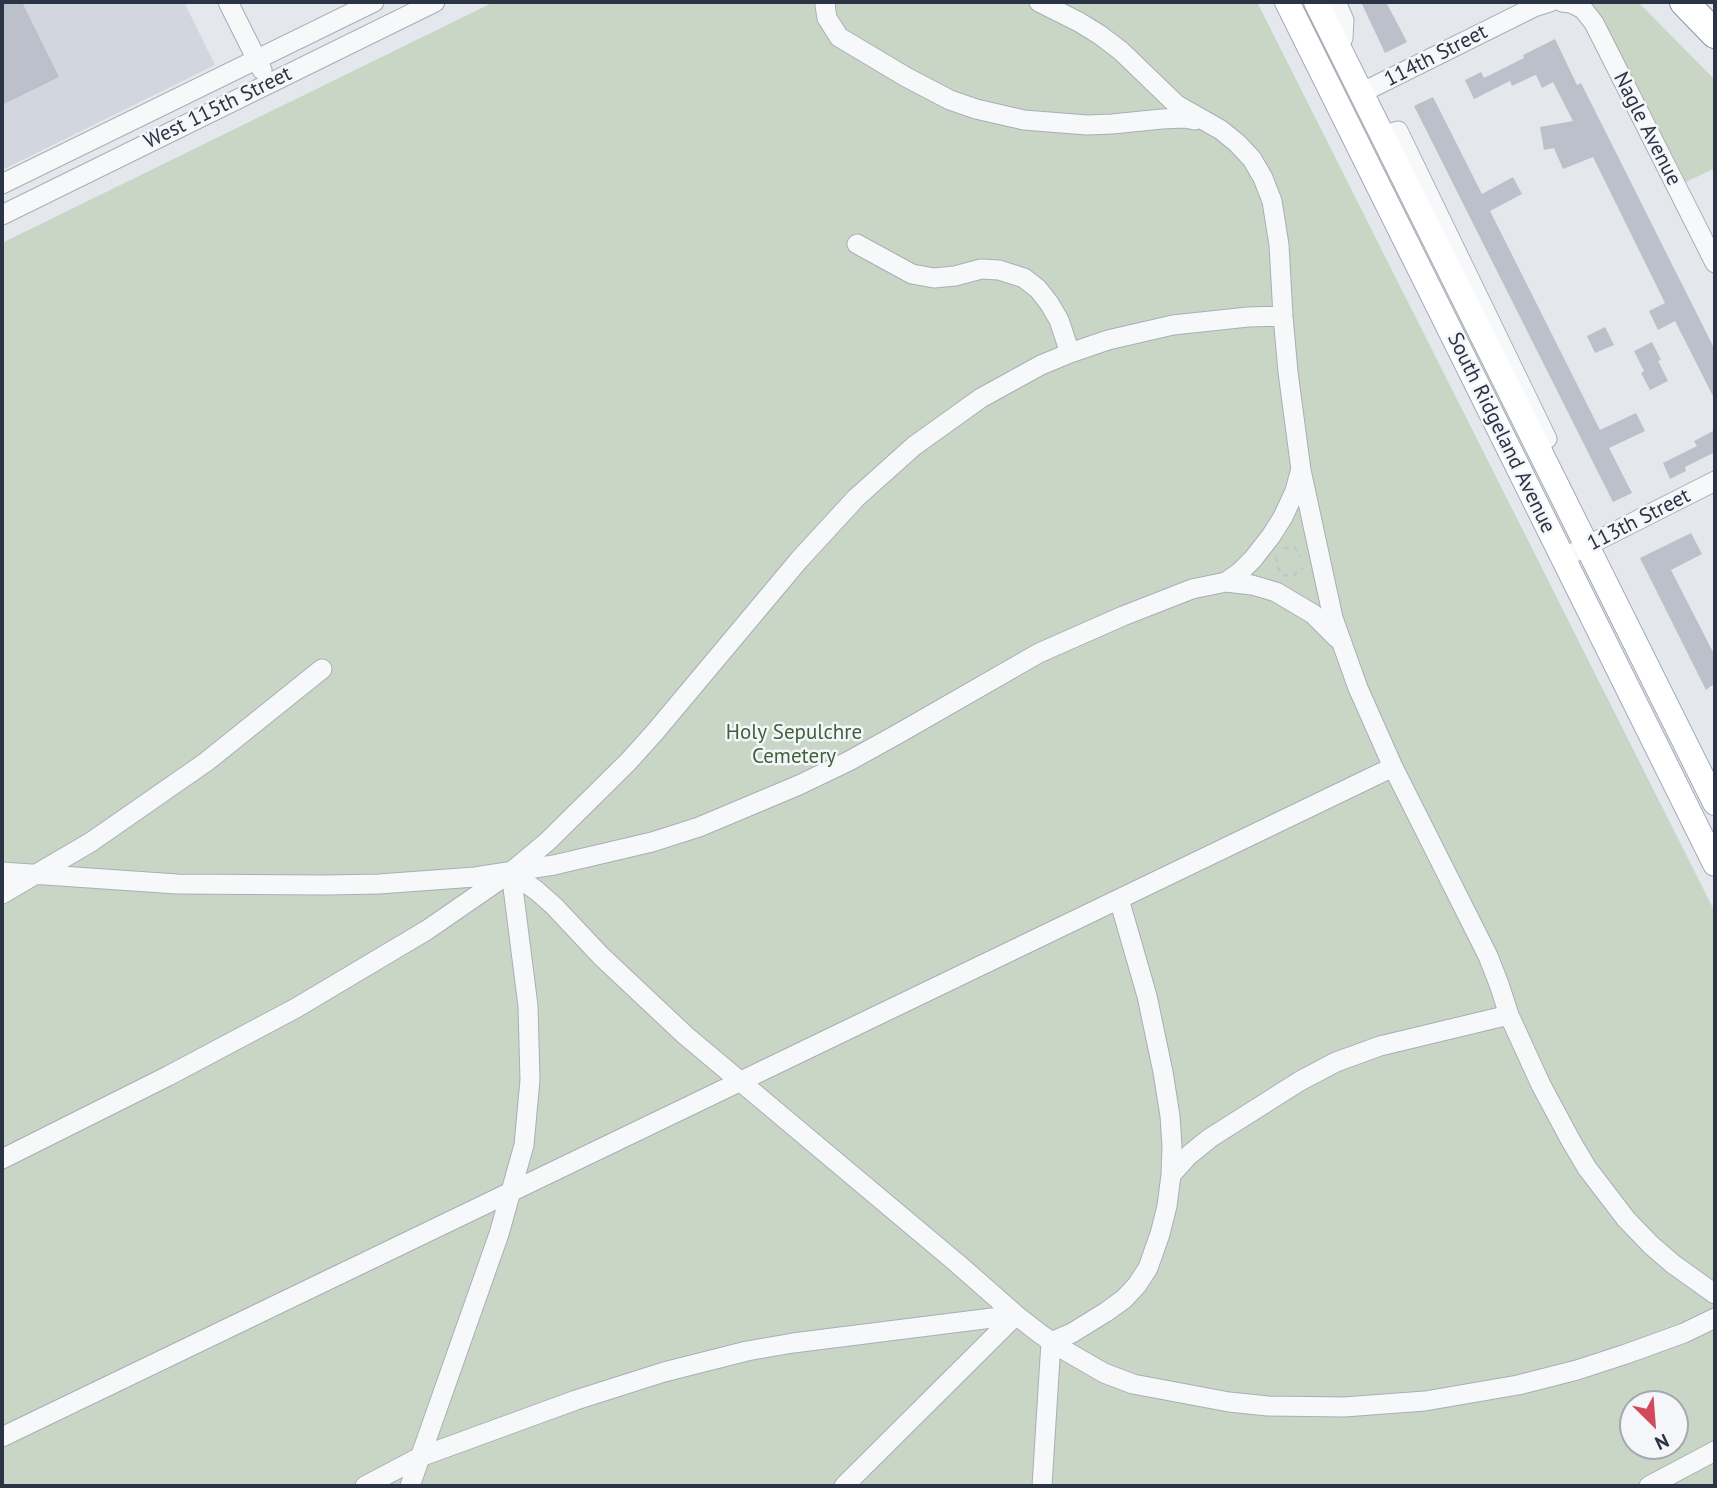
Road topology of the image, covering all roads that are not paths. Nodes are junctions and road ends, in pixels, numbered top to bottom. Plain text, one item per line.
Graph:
1 (228, 2) edge
2 (374, 2) edge
3 (435, 2) edge
4 (826, 2) edge
5 (1039, 2) edge
6 (1287, 2) edge
7 (1316, 2) edge
8 (1335, 2) edge
9 (1550, 2) edge
10 (1562, 2) edge
11 (1684, 2) edge
12 (1571, 3) edge
13 (1715, 34) edge
14 (1338, 46) junction
15 (256, 59) junction
16 (268, 84) junction
17 (1361, 93) junction
18 (1203, 121) junction
19 (2, 184) edge
20 (2, 215) edge
21 (857, 244) dead end
22 (1715, 263) edge
23 (1283, 316) junction
24 (1070, 353) junction
25 (1301, 470) junction
26 (1715, 481) edge
27 (1587, 546) junction
28 (1563, 558) junction
29 (1226, 582) junction
30 (1342, 644) junction
31 (322, 669) dead end
32 (1393, 767) junction
33 (1715, 803) edge
34 (1715, 864) edge
35 (2, 872) edge
36 (511, 872) junction
37 (37, 874) junction
38 (2, 894) edge
39 (1119, 900) junction
40 (1509, 1015) junction
41 (740, 1083) junction
42 (2, 1159) edge
43 (1171, 1175) junction
44 (512, 1193) junction
45 (1715, 1294) edge
46 (1016, 1315) junction
47 (1715, 1318) edge
48 (1051, 1342) junction
49 (2, 1437) edge
50 (1715, 1451) edge
51 (420, 1457) junction
52 (365, 1486) edge
53 (410, 1486) edge
54 (844, 1486) edge
55 (1042, 1486) edge
56 (1649, 1486) edge

1 - 15 street
2 - 15 street, West 115th Street
3 - 16 street, West 115th Street
4 - 18 street
5 - 18 street
6 - 28 main road, South Ridgeland Avenue
7 - 14 main road, South Ridgeland Avenue
8 - 14 street
9 - 17 street, 114th Street
10 - 12 street
11 - 13 highway
12 - 22 street, Nagle Avenue
14 - 17 main road, South Ridgeland Avenue
15 - 16 street
15 - 19 street, West 115th Street
16 - 20 street, West 115th Street
17 - 27 main road, South Ridgeland Avenue
18 - 23 street
21 - 24 street
23 - 24 street
23 - 25 street
24 - 36 street
25 - 29 street
25 - 30 street
26 - 27 street, 113th Street
27 - 28 street, 113th Street
27 - 33 main road, South Ridgeland Avenue
28 - 34 main road, South Ridgeland Avenue
29 - 30 street
29 - 36 street
30 - 32 street
31 - 37 street
32 - 39 street
32 - 40 street
35 - 37 street
36 - 37 street
36 - 41 street
36 - 42 street
36 - 44 street
37 - 38 street
39 - 41 street
39 - 43 street
40 - 43 street
40 - 45 street
41 - 44 street
41 - 46 street
43 - 48 street
44 - 49 street
44 - 51 street
46 - 48 street
46 - 51 street
46 - 54 street
47 - 48 street
48 - 55 street
50 - 56 street
51 - 52 street
51 - 53 street

